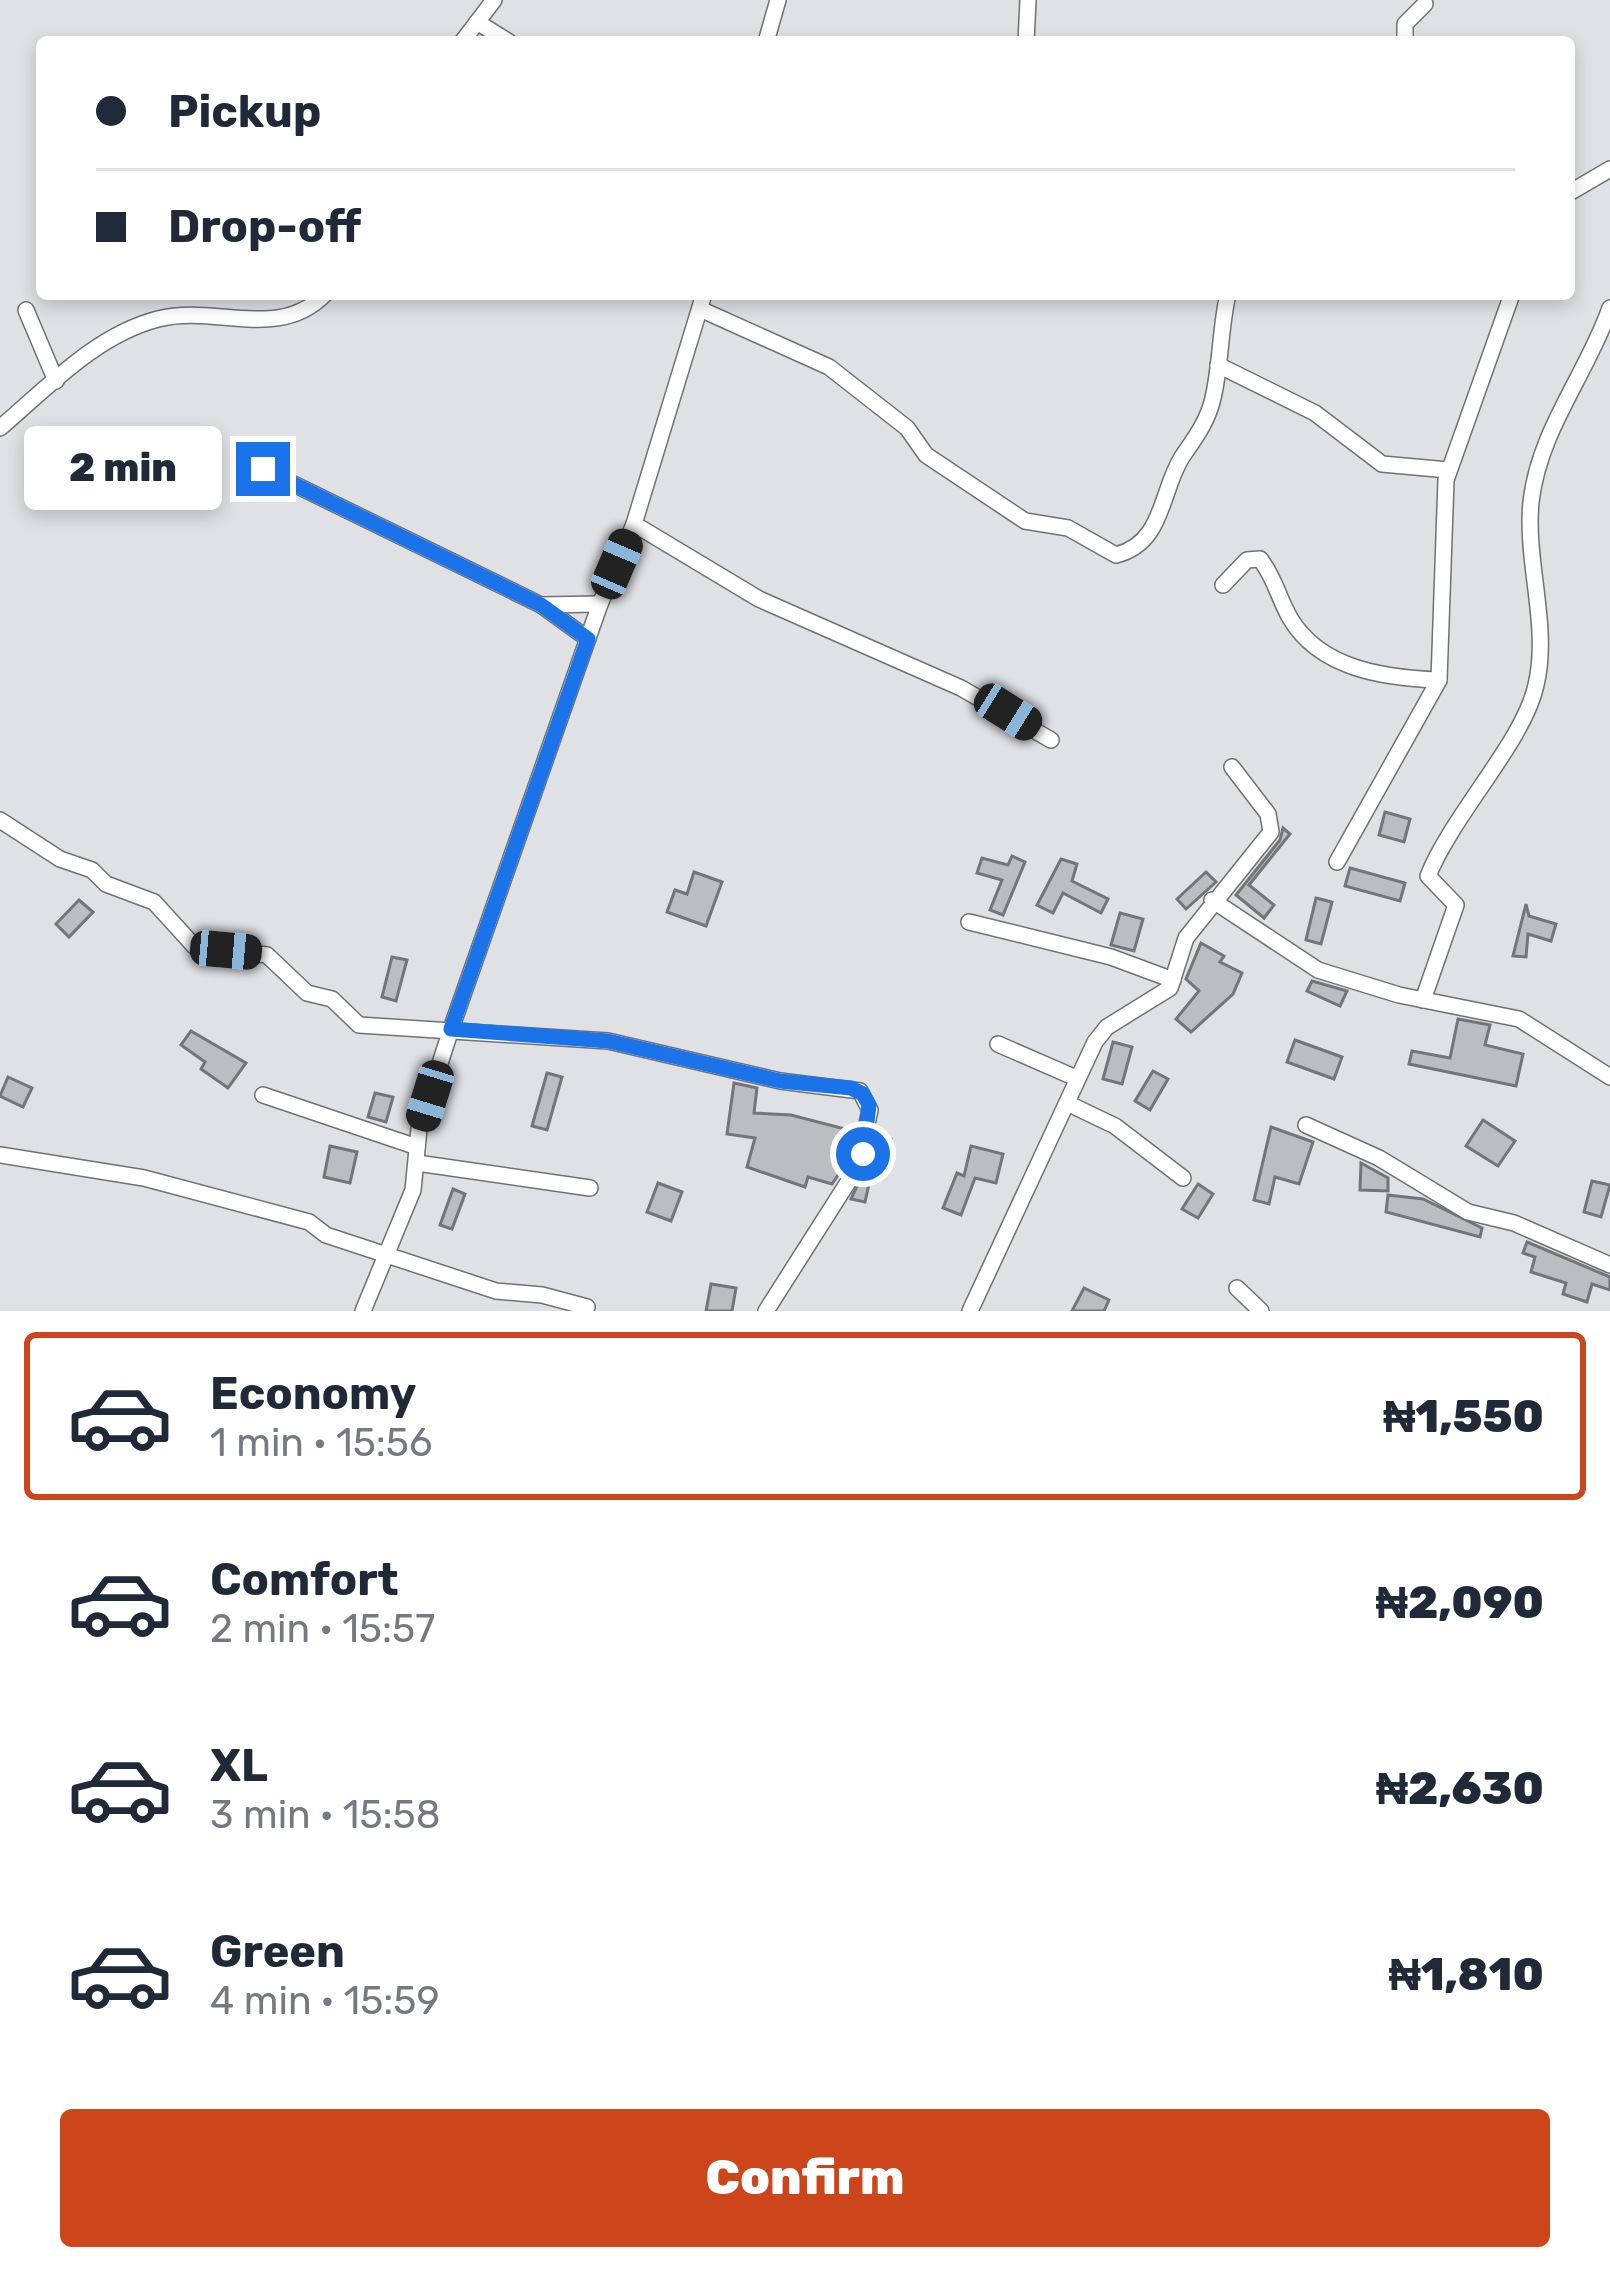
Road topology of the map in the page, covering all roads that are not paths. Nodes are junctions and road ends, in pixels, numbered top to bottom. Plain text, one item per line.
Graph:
1 (494, 0) edge
2 (778, 0) edge
3 (1028, 0) edge
4 (1425, 4) dead end
5 (477, 22) junction
6 (467, 36) edge
7 (499, 36) edge
8 (768, 36) edge
9 (1026, 36) edge
10 (1405, 36) edge
11 (1610, 170) edge
12 (1575, 190) edge
13 (315, 300) edge
14 (1227, 300) edge
15 (1510, 300) edge
16 (702, 302) edge
17 (1610, 308) edge
18 (26, 310) dead end
19 (1218, 365) junction
20 (56, 381) junction
21 (0, 428) edge
22 (263, 469) dead end
23 (1448, 470) junction
24 (634, 524) junction
25 (1222, 585) dead end
26 (600, 604) junction
27 (541, 605) junction
28 (588, 639) junction
29 (1439, 680) junction
30 (1052, 740) dead end
31 (1232, 767) dead end
32 (0, 820) edge
33 (1336, 862) dead end
34 (1212, 900) junction
35 (969, 922) dead end
36 (1173, 980) junction
37 (1423, 1000) junction
38 (451, 1029) junction
39 (998, 1044) dead end
40 (1610, 1077) edge
41 (1076, 1078) junction
42 (262, 1095) dead end
43 (1066, 1103) junction
44 (1306, 1124) dead end
45 (0, 1155) edge
46 (417, 1155) junction
47 (1183, 1178) dead end
48 (590, 1188) dead end
49 (387, 1254) junction
50 (1610, 1265) edge
51 (1237, 1288) dead end
52 (587, 1307) dead end
53 (363, 1311) edge
54 (766, 1311) edge
55 (970, 1311) edge
56 (1261, 1311) edge

1 - 5 street
2 - 8 street
3 - 9 street
4 - 10 street
5 - 6 street
5 - 7 street
11 - 12 street
13 - 20 street
14 - 19 street
15 - 23 street
16 - 19 street
16 - 24 street
17 - 37 street
18 - 20 street
19 - 23 street
20 - 21 street
22 - 27 street
23 - 29 street
24 - 26 street
24 - 30 street
25 - 29 street
26 - 27 street
26 - 28 street
27 - 28 street
28 - 38 street
29 - 33 street
31 - 34 street
32 - 38 street
34 - 36 street
34 - 37 street
35 - 36 street
36 - 41 street
37 - 40 street
38 - 46 street
38 - 54 street
39 - 41 street
41 - 43 street
42 - 46 street
43 - 47 street
43 - 55 street
44 - 50 street
45 - 49 street
46 - 48 street
46 - 49 street
49 - 52 street
49 - 53 street
51 - 56 street

